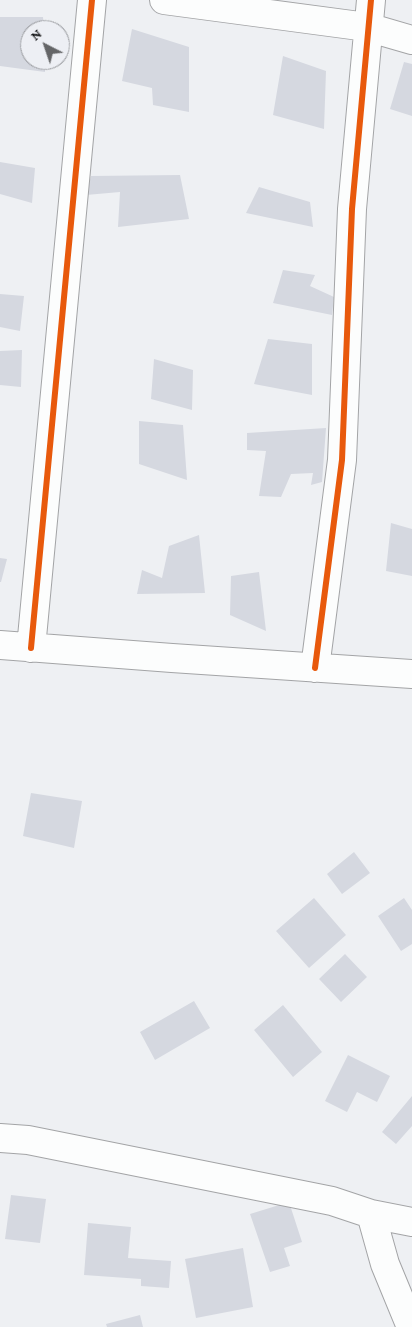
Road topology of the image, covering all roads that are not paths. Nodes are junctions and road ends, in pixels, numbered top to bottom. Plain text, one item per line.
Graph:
1 (92, 0) edge
2 (164, 0) edge
3 (371, 0) edge
4 (367, 27) junction
5 (412, 40) edge
6 (0, 645) edge
7 (31, 648) junction
8 (315, 668) junction
9 (412, 674) edge
10 (0, 1138) edge
11 (371, 1214) junction
12 (412, 1222) edge
13 (411, 1327) edge

1 - 7 street
2 - 4 street
3 - 4 street
4 - 5 street
4 - 8 street
6 - 7 street
7 - 8 street
8 - 9 street
10 - 11 street
11 - 12 street
11 - 13 street

